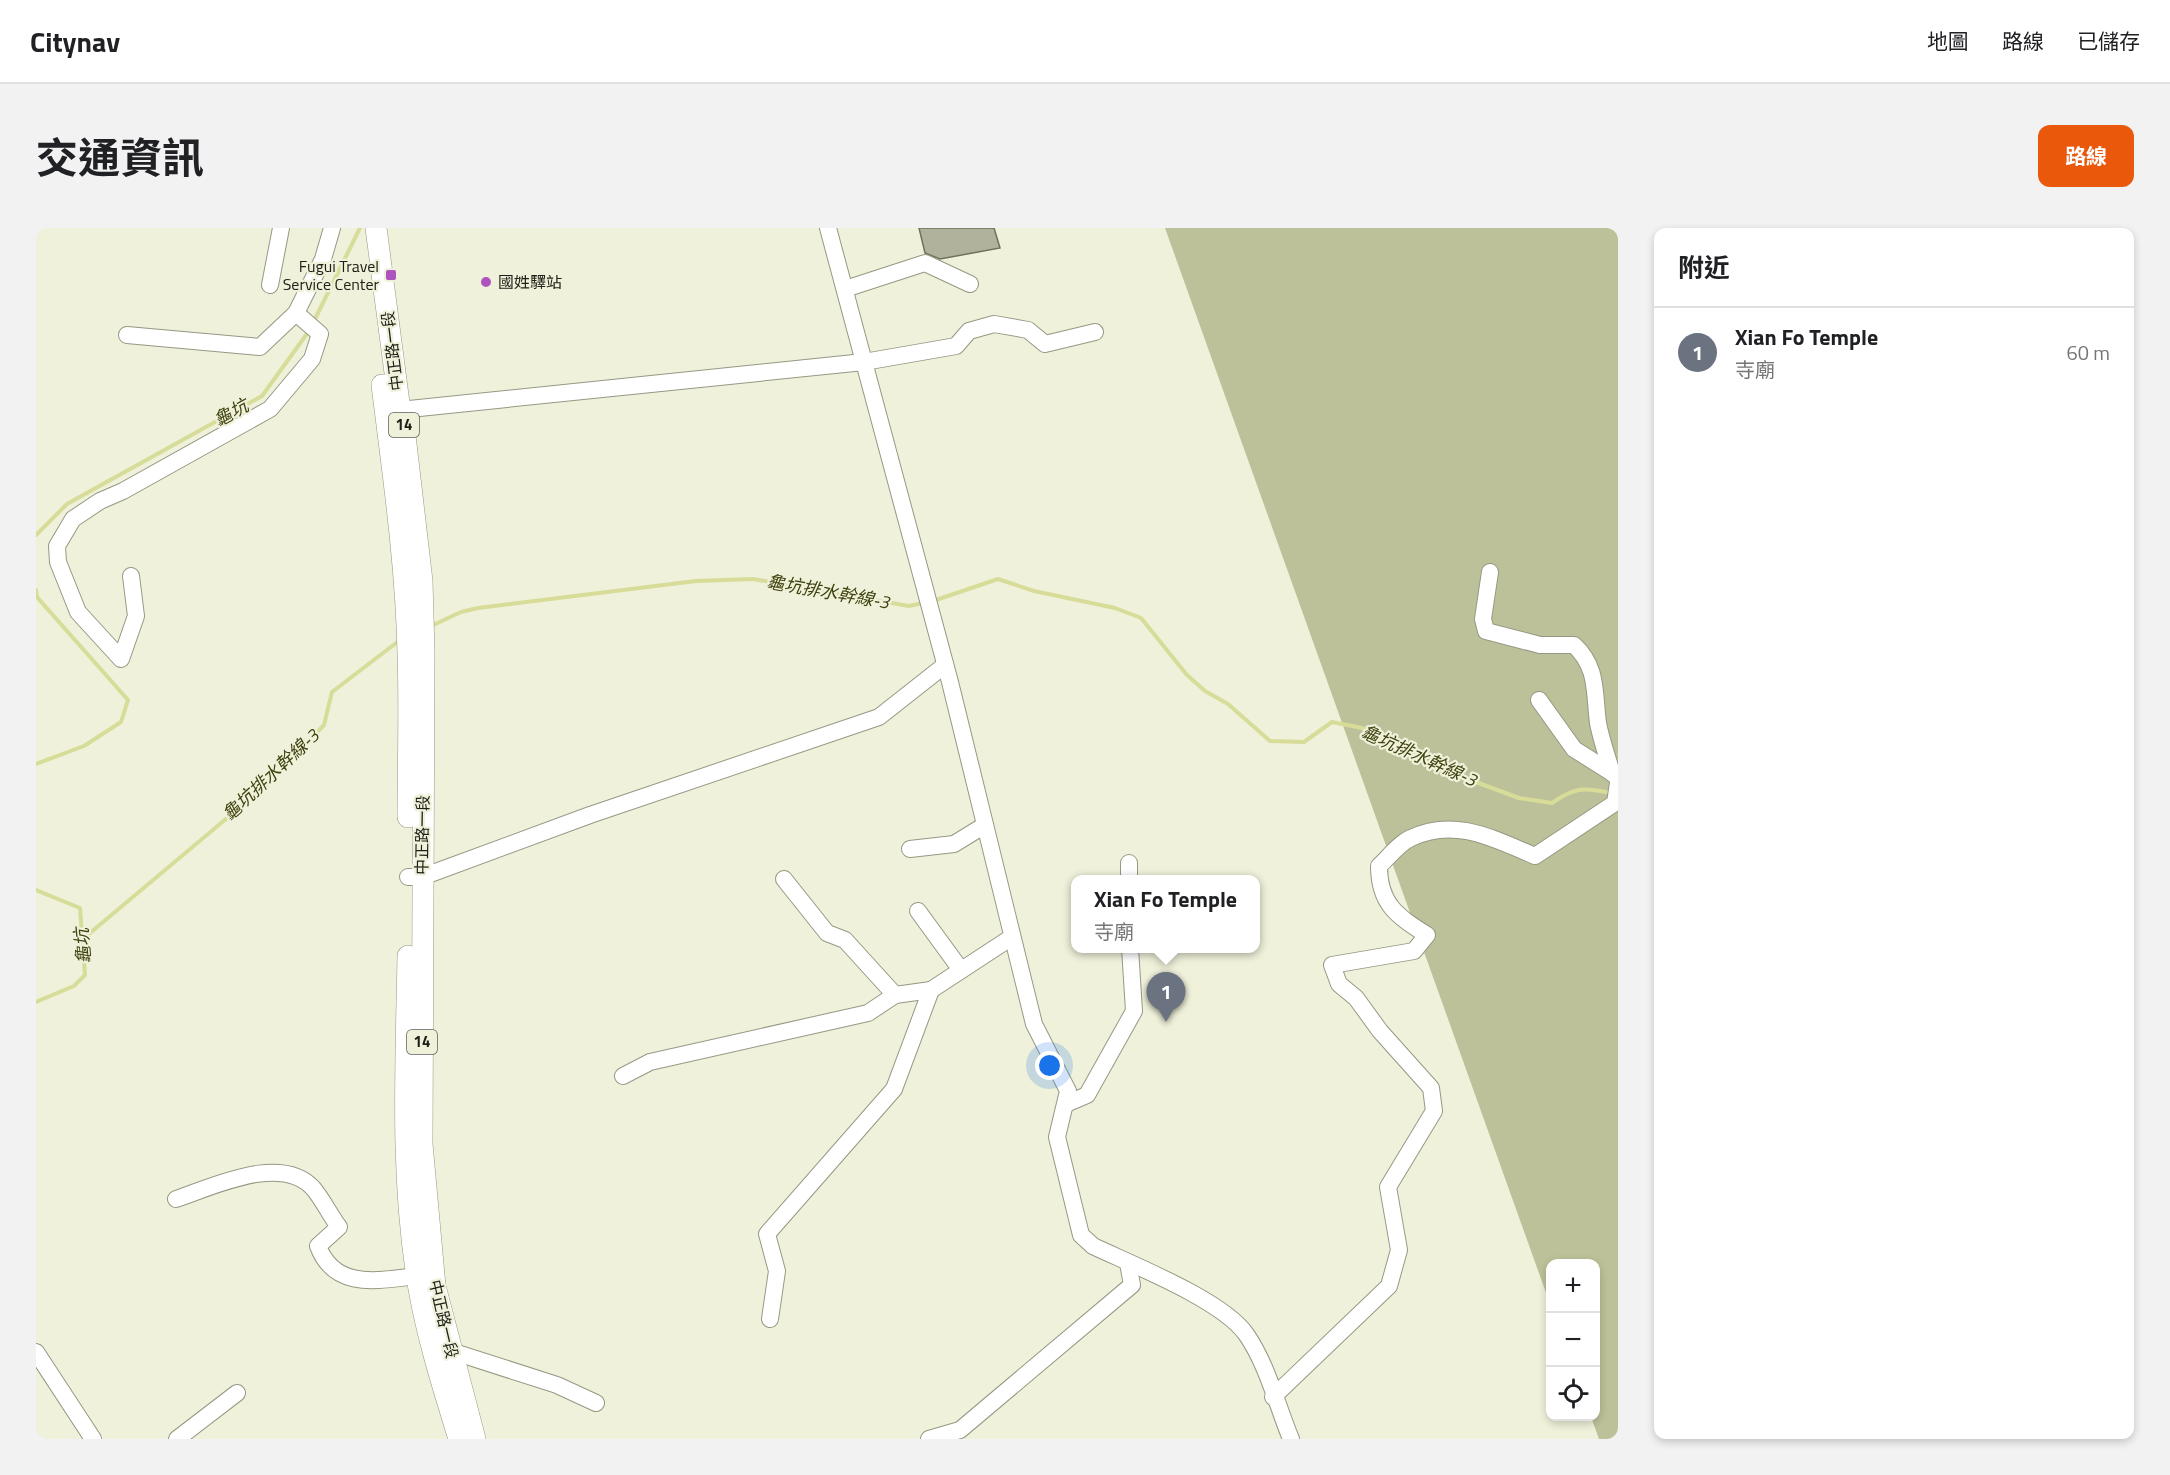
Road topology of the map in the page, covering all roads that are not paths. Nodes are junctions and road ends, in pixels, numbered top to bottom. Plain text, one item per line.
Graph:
1 (281, 228) edge
2 (332, 228) edge
3 (828, 228) edge
4 (370, 232) edge
5 (970, 284) dead end
6 (270, 285) dead end
7 (845, 289) junction
8 (296, 313) junction
9 (1095, 332) dead end
10 (127, 335) dead end
11 (864, 362) junction
12 (394, 411) junction
13 (1490, 572) dead end
14 (131, 576) dead end
15 (945, 665) junction
16 (1539, 700) dead end
17 (1616, 784) edge
18 (985, 825) junction
19 (910, 849) dead end
20 (415, 877) junction
21 (784, 879) dead end
22 (918, 911) dead end
23 (1012, 937) junction
24 (1130, 953) edge
25 (961, 970) junction
26 (931, 990) junction
27 (895, 995) junction
28 (623, 1076) dead end
29 (1066, 1104) junction
30 (176, 1199) dead end
31 (421, 1242) junction
32 (1128, 1263) junction
33 (417, 1276) junction
34 (770, 1319) dead end
35 (451, 1351) junction
36 (36, 1352) edge
37 (42, 1374) edge
38 (237, 1393) dead end
39 (1273, 1397) junction
40 (596, 1403) dead end
41 (93, 1439) edge
42 (177, 1439) edge
43 (459, 1439) edge
44 (475, 1439) edge
45 (929, 1439) edge
46 (1291, 1439) edge

1 - 6 lane
2 - 8 lane
3 - 7 lane
4 - 12 main road, 中正路一段 / 14
5 - 7 lane
7 - 11 lane
8 - 10 lane
8 - 14 lane
9 - 11 lane
11 - 12 lane
11 - 15 lane
12 - 20 main road, 中正路一段 / 14
13 - 17 lane
15 - 18 lane
15 - 20 lane
16 - 17 lane
17 - 39 lane
18 - 19 lane
18 - 23 lane
20 - 31 main road, 中正路一段 / 14
21 - 27 lane
22 - 25 lane
23 - 25 lane
23 - 29 lane
24 - 29 lane
25 - 26 lane
26 - 27 lane
26 - 34 lane
27 - 28 lane
29 - 32 lane
30 - 33 lane
31 - 33 main road, 中正路一段 / 14
31 - 35 main road, 中正路一段 / 14
32 - 39 lane
32 - 45 lane
33 - 43 main road, 中正路一段 / 14
35 - 40 lane
35 - 44 main road, 中正路一段 / 14
36 - 37 lane
37 - 41 lane
38 - 42 lane
39 - 46 lane

